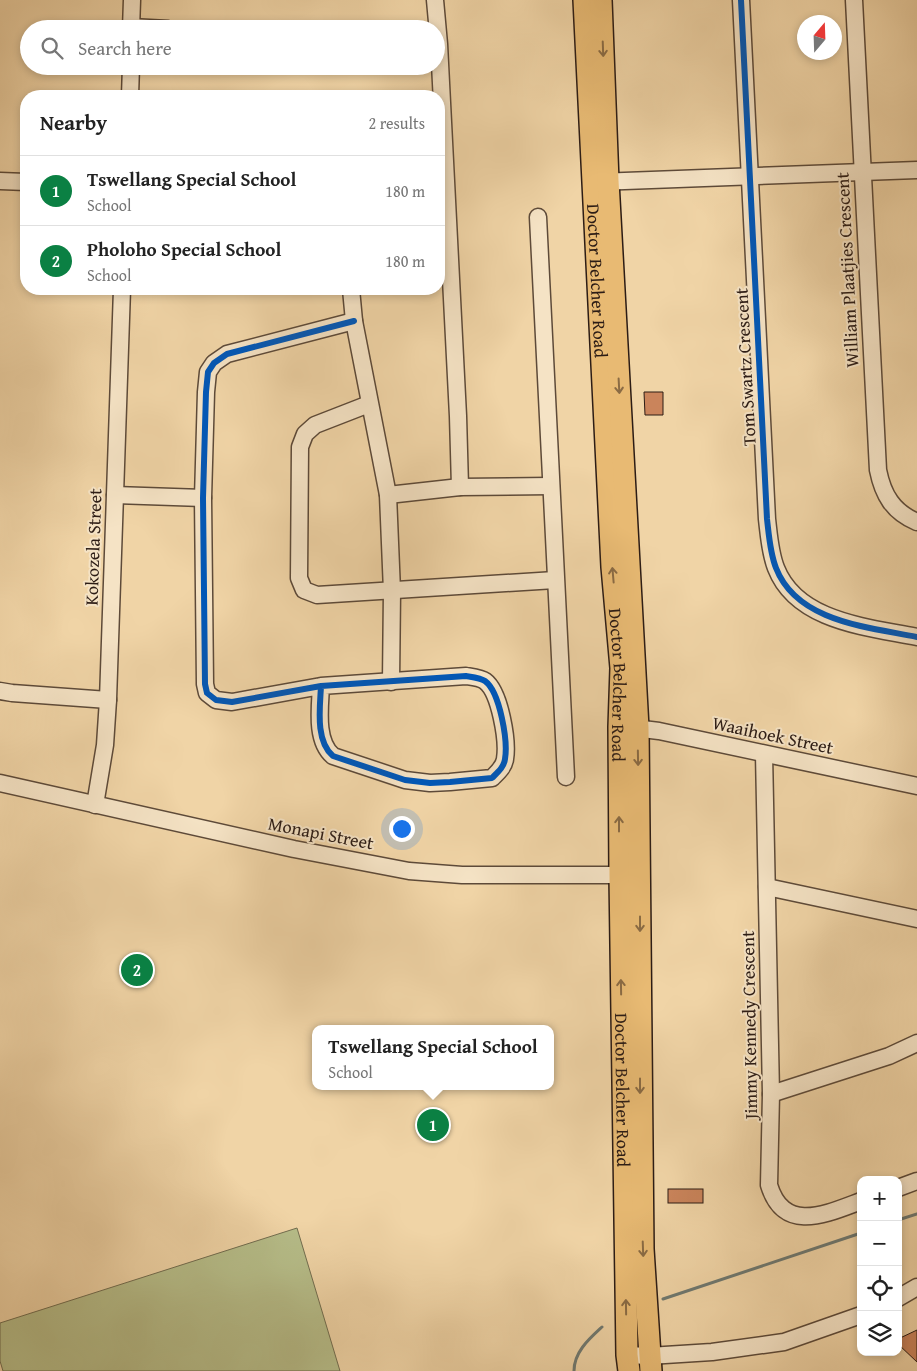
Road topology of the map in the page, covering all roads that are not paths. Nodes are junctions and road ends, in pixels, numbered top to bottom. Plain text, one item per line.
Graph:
1 (132, 0) edge
2 (435, 0) edge
3 (584, 0) edge
4 (601, 0) edge
5 (741, 0) edge
6 (854, 0) edge
7 (131, 20) edge
8 (436, 20) edge
9 (131, 75) edge
10 (439, 75) edge
11 (130, 90) edge
12 (440, 90) edge
13 (917, 170) edge
14 (862, 172) junction
15 (750, 176) junction
16 (0, 181) edge
17 (20, 182) edge
18 (600, 182) junction
19 (445, 193) edge
20 (538, 216) dead end
21 (122, 295) edge
22 (352, 295) edge
23 (354, 321) junction
24 (370, 404) junction
25 (551, 486) junction
26 (460, 488) junction
27 (115, 494) junction
28 (388, 495) junction
29 (204, 498) junction
30 (917, 522) edge
31 (555, 580) junction
32 (392, 591) junction
33 (917, 637) edge
34 (391, 682) junction
35 (322, 686) junction
36 (0, 690) edge
37 (108, 700) junction
38 (628, 728) junction
39 (764, 754) junction
40 (566, 777) dead end
41 (0, 783) edge
42 (917, 786) edge
43 (95, 805) junction
44 (630, 875) junction
45 (767, 887) junction
46 (917, 919) edge
47 (917, 1043) edge
48 (770, 1094) junction
49 (917, 1181) edge
50 (902, 1187) edge
51 (857, 1202) edge
52 (917, 1287) edge
53 (902, 1296) edge
54 (857, 1316) edge
55 (628, 1363) edge
56 (650, 1363) edge

1 - 7 street
2 - 8 street
3 - 18 main road, Doctor Belcher Road
4 -> 18 main road, Doctor Belcher Road
5 - 15 street, Tom Swartz Crescent
6 - 14 street, William Plaatjies Crescent
9 - 11 street
10 - 12 street
13 - 14 street
14 - 15 street
14 - 30 street, William Plaatjies Crescent
15 - 18 street
15 - 33 street, Tom Swartz Crescent
16 - 17 street
18 - 38 main road, Doctor Belcher Road
19 - 26 street
20 - 25 street
21 - 27 street, Kokozela Street
22 - 23 street
23 - 24 street
23 - 29 street
24 - 28 street
24 - 32 street
25 - 26 street
25 - 31 street
26 - 28 street
27 - 29 street
27 - 37 street, Kokozela Street
28 - 32 street
29 - 35 street
31 - 32 street
31 - 40 street
32 - 34 street
34 - 35 street
34 - 35 street
36 - 37 street
37 - 43 street, Kokozela Street
38 - 39 street, Waaihoek Street
38 - 44 main road, Doctor Belcher Road
39 - 42 street, Waaihoek Street
39 - 45 street, Jimmy Kennedy Crescent
41 - 43 street, Monapi Street
43 - 44 street, Monapi Street
55 -> 44 main road, Doctor Belcher Road
44 -> 56 main road, Doctor Belcher Road
45 - 46 street
45 - 48 street, Jimmy Kennedy Crescent
47 - 48 street
48 - 51 street, Jimmy Kennedy Crescent
49 - 50 street
52 - 53 street
54 - 56 street
55 - 56 street

